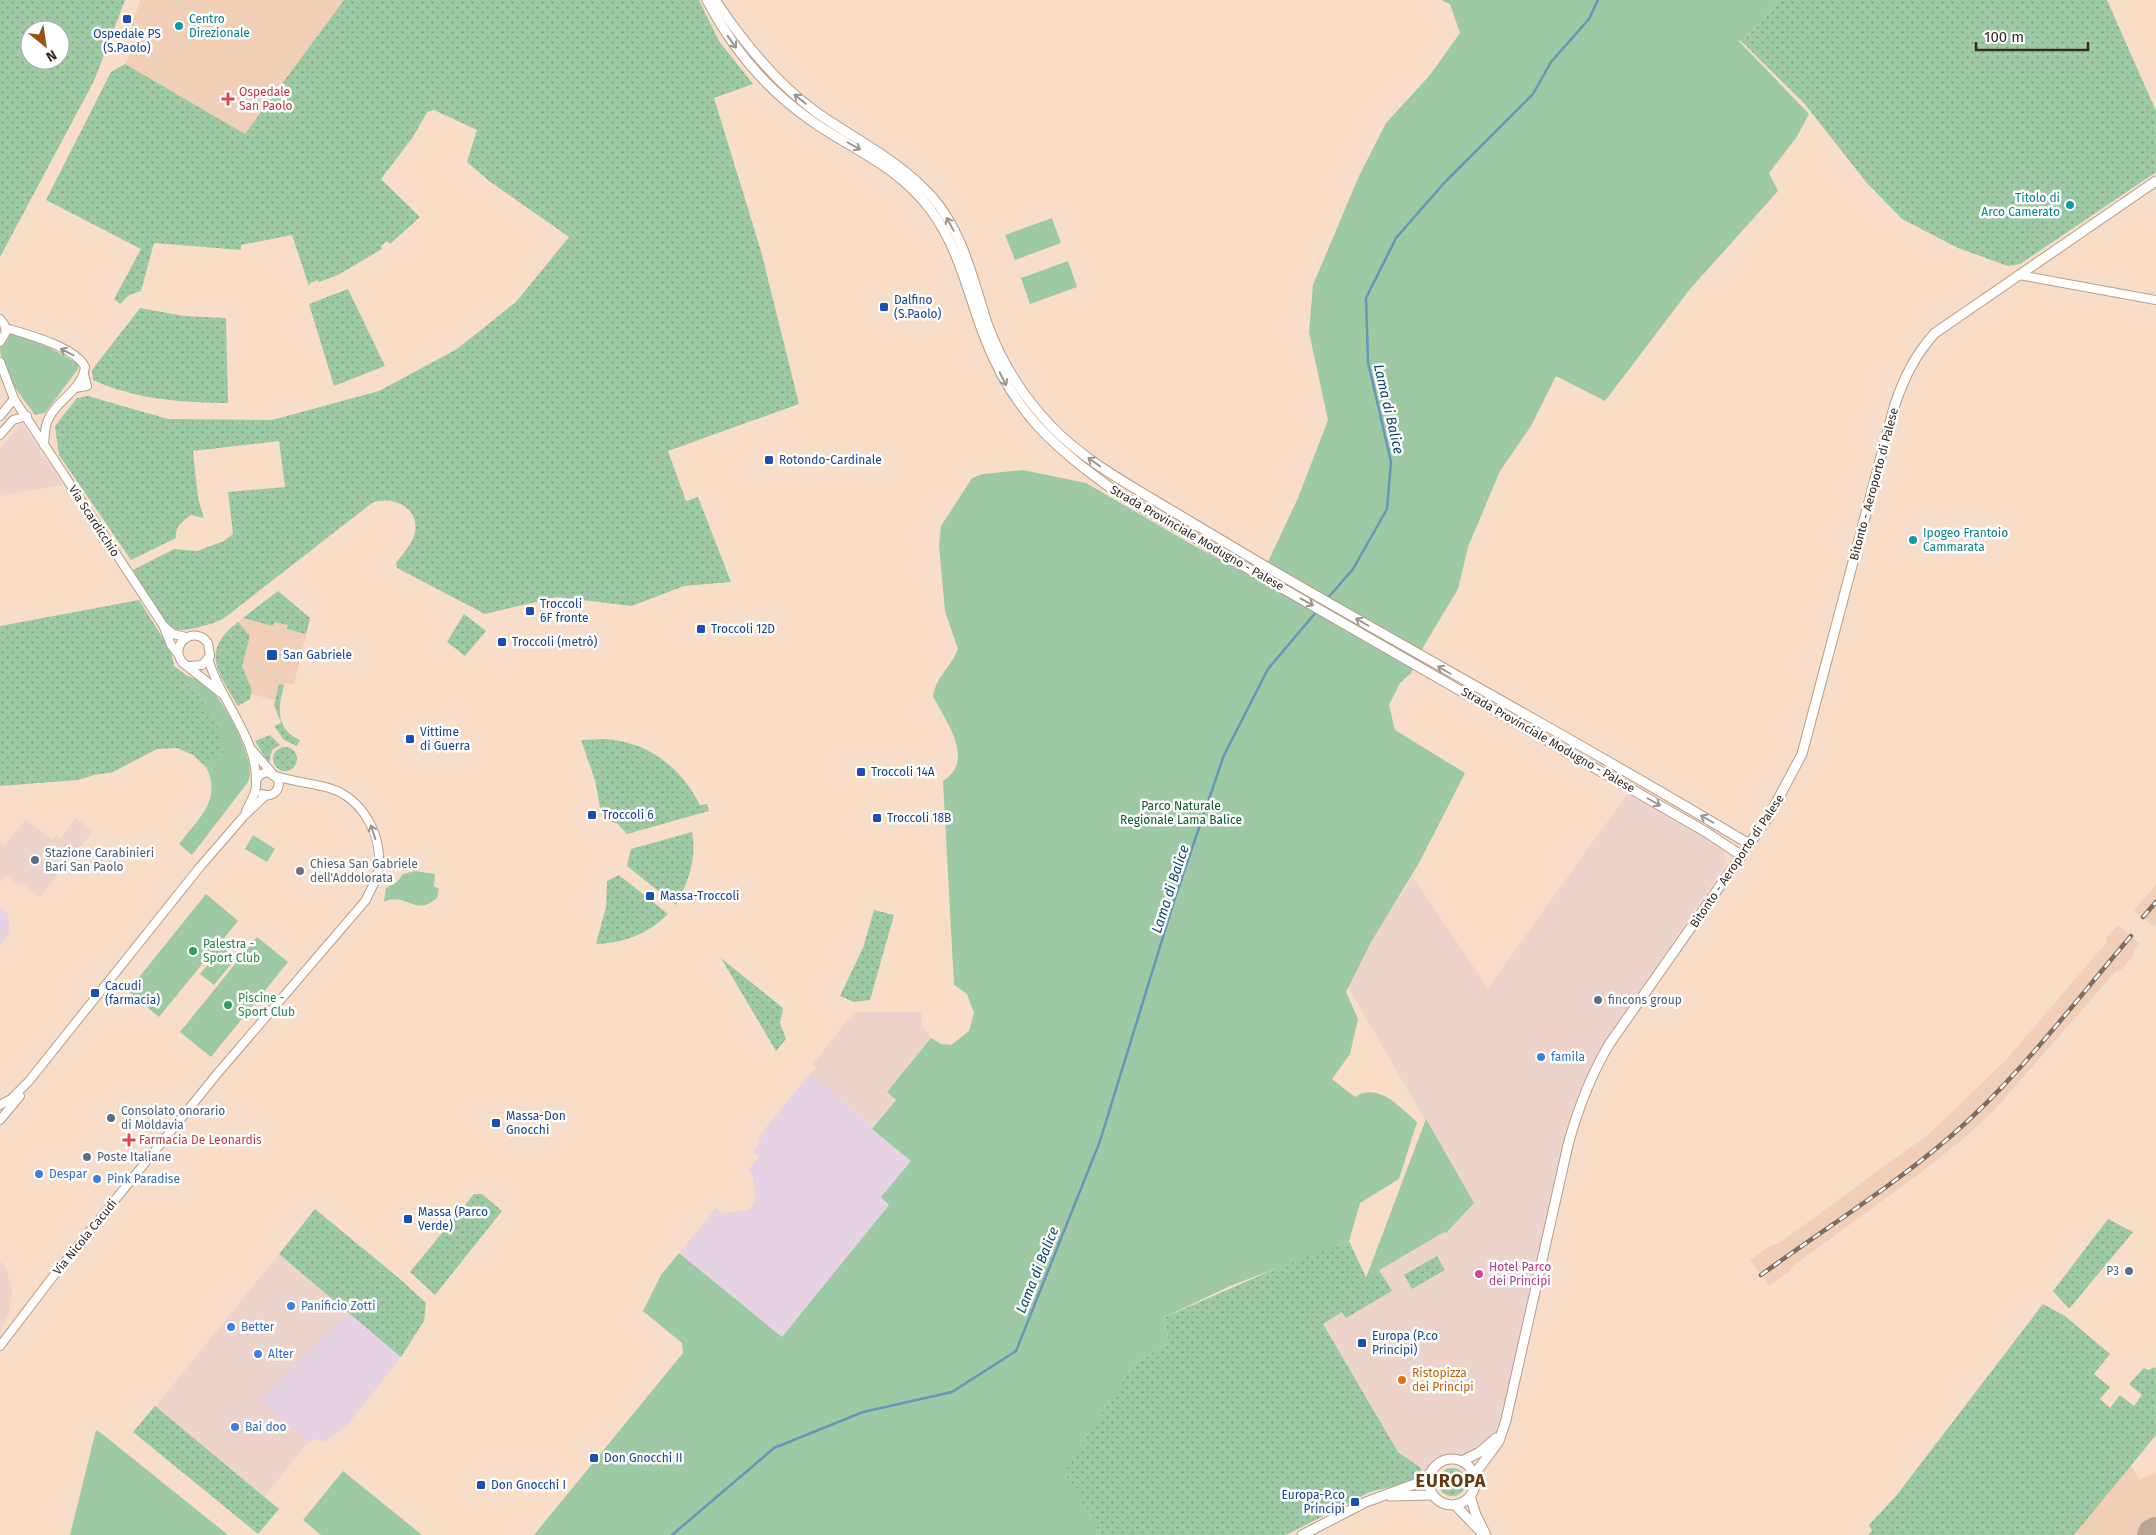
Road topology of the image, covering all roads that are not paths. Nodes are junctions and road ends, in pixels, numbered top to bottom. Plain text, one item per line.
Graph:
1 (707, 0) edge
2 (715, 0) edge
3 (2156, 181) edge
4 (2019, 275) junction
5 (2156, 300) edge
6 (0, 319) edge
7 (6, 328) junction
8 (0, 342) edge
9 (0, 362) edge
10 (84, 375) junction
11 (74, 388) junction
12 (14, 399) junction
13 (0, 416) edge
14 (27, 416) junction
15 (49, 417) junction
16 (0, 435) edge
17 (44, 445) junction
18 (163, 625) junction
19 (186, 637) junction
20 (1402, 651) junction
21 (178, 654) junction
22 (208, 658) junction
23 (190, 666) junction
24 (224, 696) junction
25 (249, 745) junction
26 (274, 774) junction
27 (256, 784) junction
28 (266, 795) junction
29 (244, 816) junction
30 (1749, 844) junction
31 (1742, 856) junction
32 (29, 1081) junction
33 (0, 1105) edge
34 (0, 1120) edge
35 (0, 1346) edge
36 (1501, 1432) junction
37 (1462, 1461) junction
38 (1430, 1474) junction
39 (1474, 1475) junction
40 (1432, 1495) junction
41 (1470, 1496) junction
42 (1366, 1502) junction
43 (1455, 1505) junction
44 (1302, 1535) edge
45 (1485, 1535) edge

1 -> 20 main road, Strada Provinciale Modugno - Palese
20 -> 2 main road, Strada Provinciale Modugno - Palese
3 - 4 main road, Bitonto - Aeroporto di Palese
4 - 5 street
4 - 30 main road, Bitonto - Aeroporto di Palese
6 - 7 street
7 - 8 street
10 -> 7 street
9 - 12 street, Via Scardicchio
10 - 11 street
10 - 11 street
11 - 15 street
12 - 13 street
12 - 14 street, Via Scardicchio
14 - 15 street
14 - 16 street
14 - 17 street, Via Scardicchio
15 - 17 street
17 - 18 street, Via Scardicchio
18 - 19 street, Via Scardicchio
18 - 21 street, Via Scardicchio
19 - 21 street
19 - 22 street
30 -> 20 main road, Strada Provinciale Modugno - Palese
20 -> 31 main road, Strada Provinciale Modugno - Palese
21 - 23 street
22 - 23 street
22 - 24 street
23 - 24 street
24 - 25 street
25 - 26 street
25 - 27 street
26 - 27 street
26 - 28 street
35 -> 26 street, Via Nicola Cacudi
27 - 28 street
27 - 29 street
28 - 29 street
29 - 32 street
30 - 31 main road, Bitonto - Aeroporto di Palese
31 - 36 main road, Bitonto - Aeroporto di Palese
32 - 33 street
32 - 34 street
36 - 37 main road
36 - 39 main road, Bitonto - Aeroporto di Palese
37 - 38 main road
37 - 39 main road
38 - 40 main road
38 - 42 main road
39 - 41 main road
40 - 42 main road
40 - 43 main road
41 - 43 main road
41 - 45 main road
42 - 44 main road
43 - 45 main road

